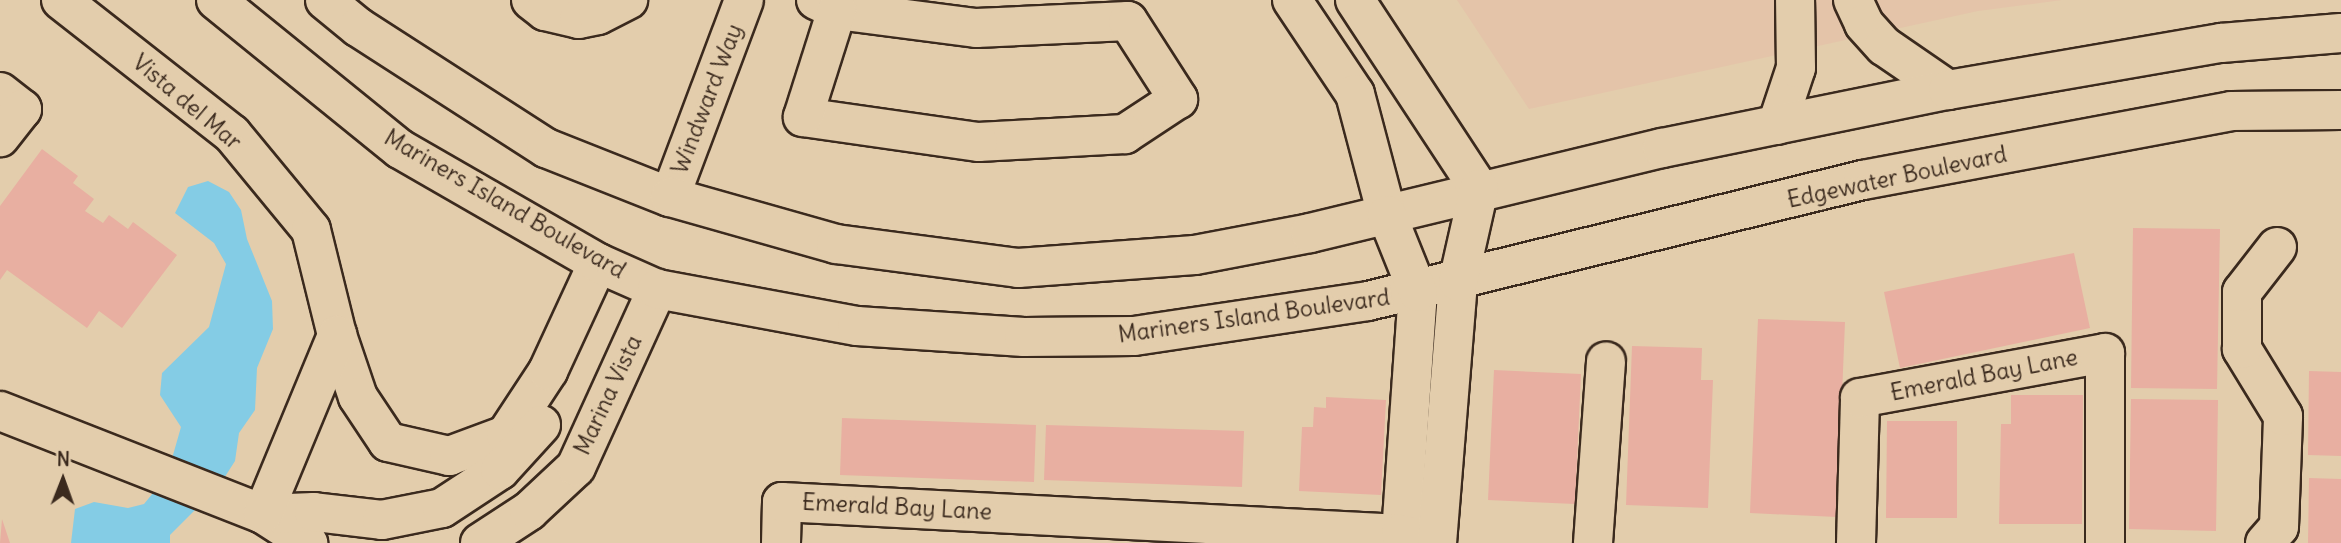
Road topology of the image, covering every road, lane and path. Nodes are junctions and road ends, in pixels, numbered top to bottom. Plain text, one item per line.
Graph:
1 (61, 0) edge
2 (216, 0) edge
3 (325, 0) edge
4 (531, 0) edge
5 (628, 0) edge
6 (744, 0) edge
7 (1292, 0) edge
8 (1355, 0) edge
9 (1795, 0) edge
10 (1853, 0) edge
11 (826, 5) edge
12 (2341, 33) edge
13 (1948, 90) junction
14 (0, 92) edge
15 (2341, 110) edge
16 (1777, 125) junction
17 (0, 137) edge
18 (1479, 190) junction
19 (670, 197) junction
20 (1387, 215) junction
21 (2277, 247) dead end
22 (598, 263) junction
23 (1458, 282) junction
24 (657, 289) junction
25 (1418, 292) junction
26 (337, 335) junction
27 (1606, 361) dead end
28 (548, 371) junction
29 (0, 411) edge
30 (263, 514) junction
31 (1011, 528) edge
32 (1423, 540) edge
33 (308, 543) edge
34 (480, 543) edge
35 (781, 543) edge
36 (1593, 543) edge
37 (1856, 543) edge
38 (2105, 543) edge
39 (2265, 543) edge

1 - 26 main road, Vista del Mar
2 - 22 main road, Mariners Island Boulevard
3 - 19 main road
4 - 5 main road
6 - 19 main road, Windward Way
7 - 20 main road
8 - 18 main road
9 - 16 main road
10 - 13 main road
11 - 11 main road
12 - 13 main road
13 - 16 main road
14 - 17 main road
15 - 23 main road, Edgewater Boulevard
16 - 18 main road
18 - 20 main road
18 - 23 main road
19 - 20 main road
20 - 25 main road
21 - 39 main road
22 - 24 main road, Mariners Island Boulevard
22 - 28 main road, Vista del Mar
23 - 25 main road, Mariners Island Boulevard
23 - 32 main road
24 - 25 main road, Mariners Island Boulevard
24 - 34 main road, Marina Vista
25 - 32 main road
26 - 28 main road, Vista del Mar
26 - 30 main road
27 - 36 main road
28 - 30 main road, Marina Vista
29 - 30 main road, Marina Vista
30 - 33 main road, Marina Vista
31 - 32 main road, Emerald Bay Lane
31 - 35 main road, Emerald Bay Lane
37 - 38 main road, Emerald Bay Lane

